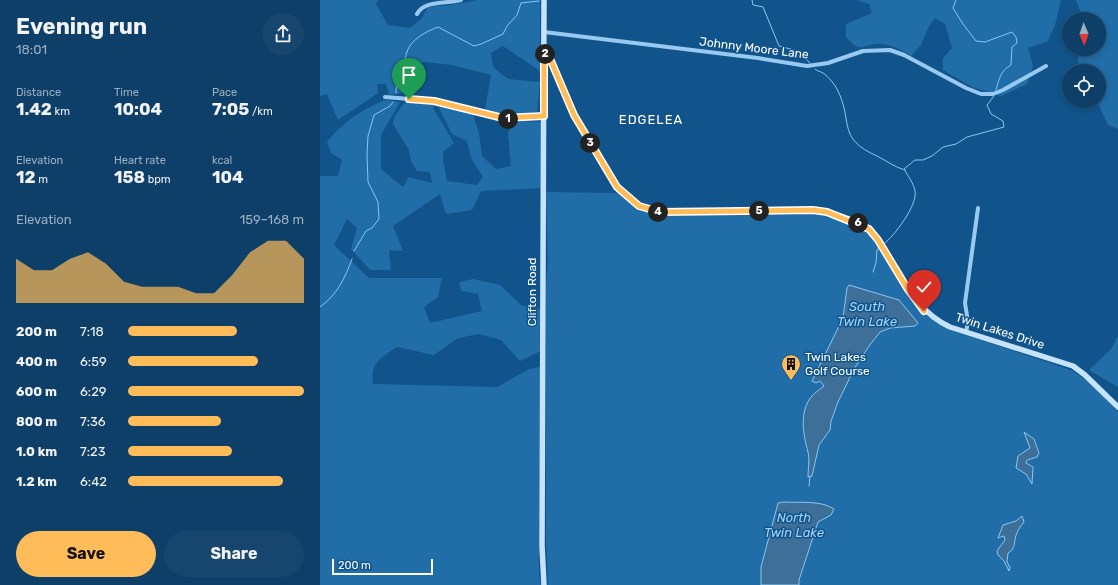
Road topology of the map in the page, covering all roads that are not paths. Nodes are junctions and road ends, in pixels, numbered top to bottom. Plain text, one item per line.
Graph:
1 (461, 0) edge
2 (544, 0) edge
3 (417, 14) dead end
4 (544, 32) junction
5 (544, 53) junction
6 (1046, 66) dead end
7 (385, 97) dead end
8 (544, 116) junction
9 (978, 208) dead end
10 (966, 332) junction
11 (1118, 407) edge
12 (544, 585) edge

1 - 3 street
2 - 4 street, Clifton Road
4 - 5 street, Clifton Road
4 - 6 street, Johnny Moore Lane
5 - 8 street, Clifton Road
5 - 10 street, Twin Lakes Drive
7 - 8 street
8 - 12 street, Clifton Road
9 - 10 street
10 - 11 street, Twin Lakes Drive

